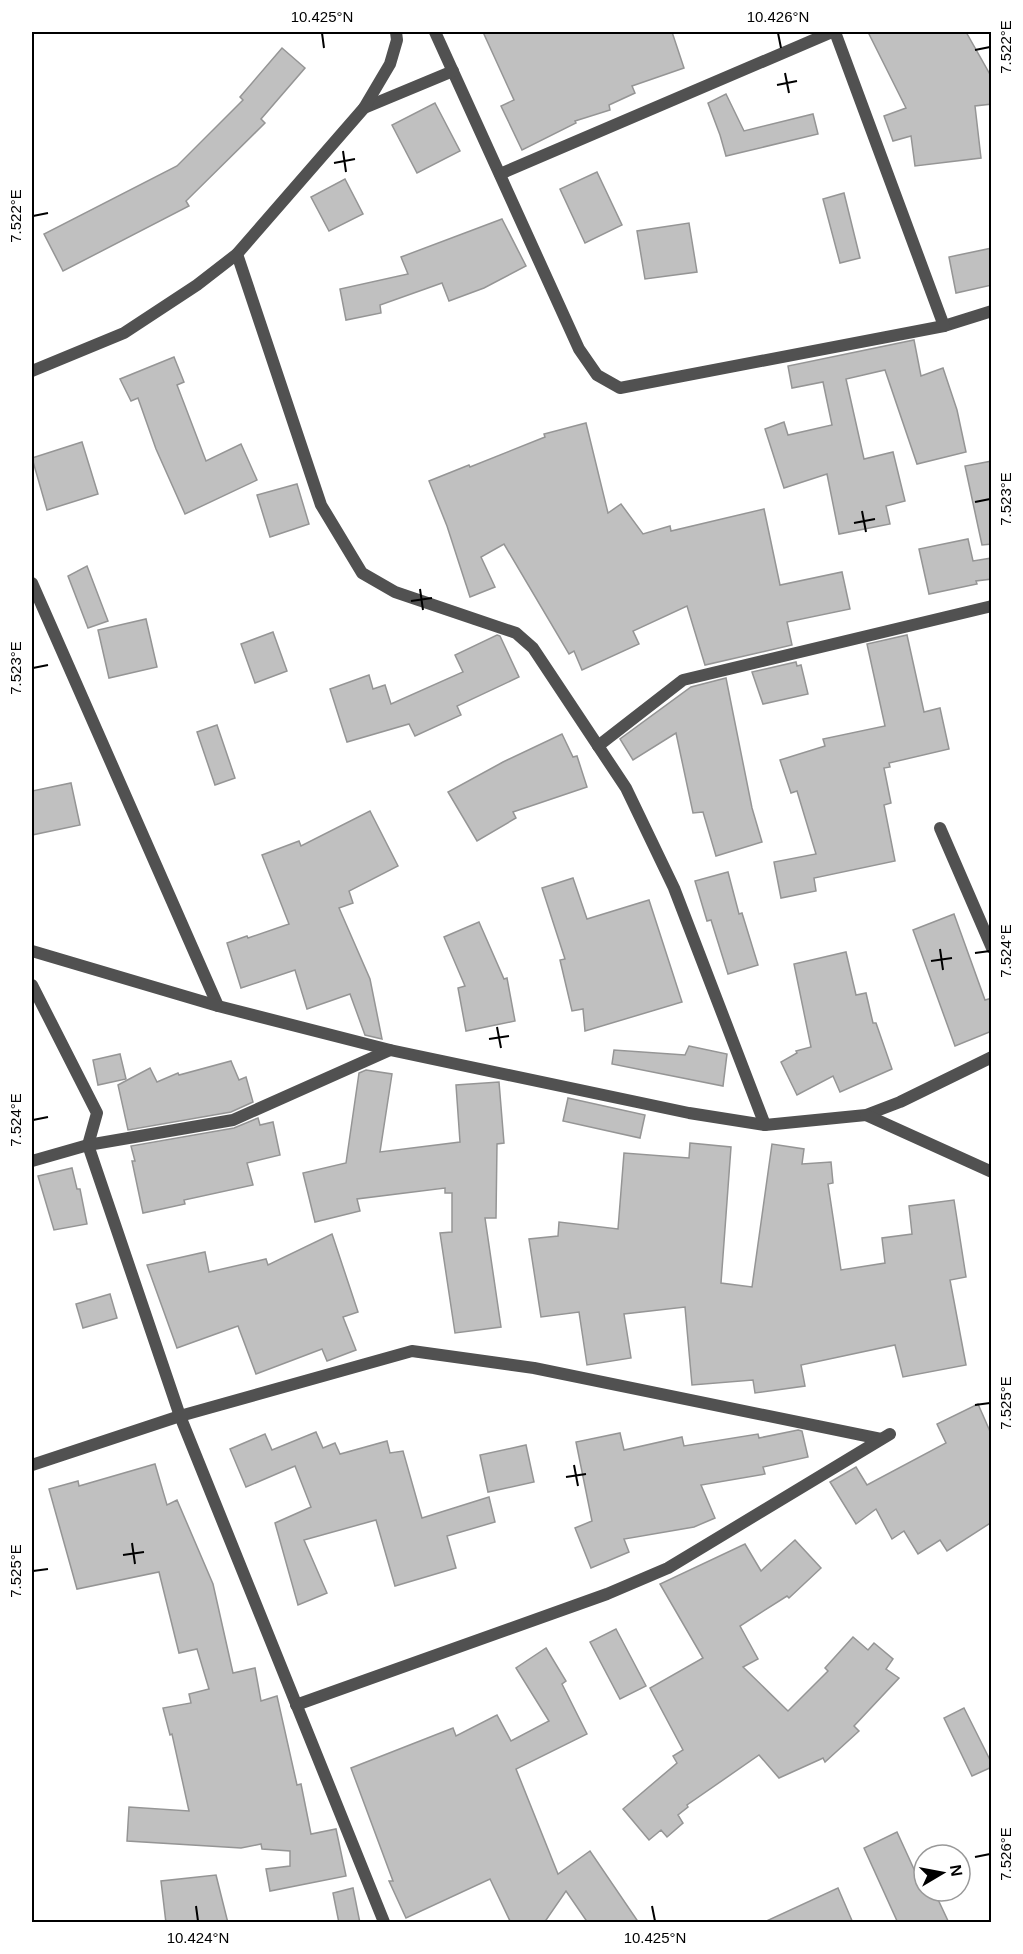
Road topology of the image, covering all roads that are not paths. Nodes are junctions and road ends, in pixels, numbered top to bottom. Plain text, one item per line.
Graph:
1 (396, 32) edge
2 (435, 32) edge
3 (834, 32) edge
4 (453, 71) junction
5 (364, 108) junction
6 (500, 174) junction
7 (237, 254) junction
8 (992, 311) edge
9 (944, 326) junction
10 (32, 371) edge
11 (32, 583) edge
12 (992, 606) edge
13 (598, 746) junction
14 (940, 828) dead end
15 (992, 948) edge
16 (32, 951) edge
17 (32, 985) edge
18 (218, 1006) junction
19 (390, 1050) junction
20 (992, 1057) edge
21 (866, 1115) junction
22 (765, 1125) junction
23 (88, 1145) junction
24 (32, 1161) edge
25 (992, 1172) edge
26 (180, 1416) junction
27 (32, 1466) edge
28 (296, 1705) junction
29 (384, 1923) edge

1 - 5 street
2 - 4 street
3 - 6 street
3 - 9 street
4 - 5 street
4 - 6 street
5 - 7 street
6 - 9 street
7 - 10 street
7 - 13 street
8 - 9 street
11 - 18 street
12 - 13 street
13 - 22 street
14 - 15 street
16 - 18 street
17 - 23 street
18 - 19 street
19 - 22 street
19 - 23 street
20 - 21 street
21 - 22 street
21 - 25 street
23 - 24 street
23 - 26 street
26 - 27 street
26 - 28 street
26 - 28 street
28 - 29 street

